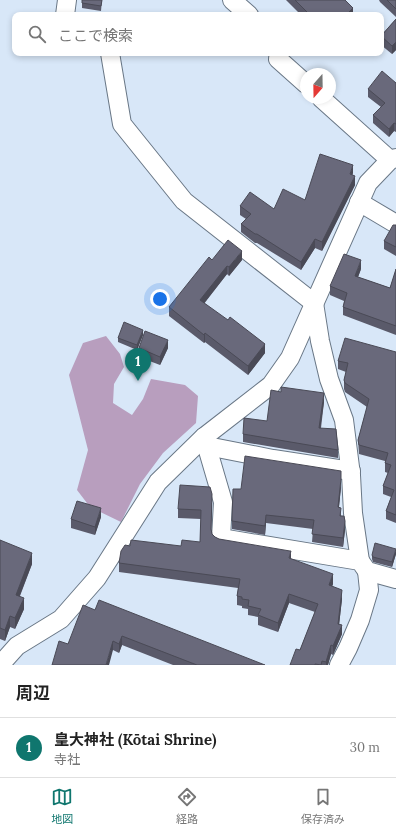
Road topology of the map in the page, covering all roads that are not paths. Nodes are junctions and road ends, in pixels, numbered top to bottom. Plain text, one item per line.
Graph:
1 (68, 0) edge
2 (232, 0) edge
3 (66, 12) edge
4 (246, 12) edge
5 (111, 56) edge
6 (278, 56) edge
7 (300, 79) edge
8 (328, 104) edge
9 (393, 159) edge
10 (359, 202) junction
11 (396, 224) edge
12 (314, 302) junction
13 (205, 441) junction
14 (351, 471) junction
15 (364, 566) junction
16 (396, 579) edge
17 (0, 665) edge
18 (339, 665) edge

1 - 3 street
2 - 4 street
5 - 12 street
6 - 7 street
8 - 9 street
9 - 10 street
10 - 11 street
10 - 12 street
12 - 13 street
12 - 14 street
13 - 14 street
13 - 15 street
13 - 17 street
14 - 15 street
15 - 16 street
15 - 18 street

